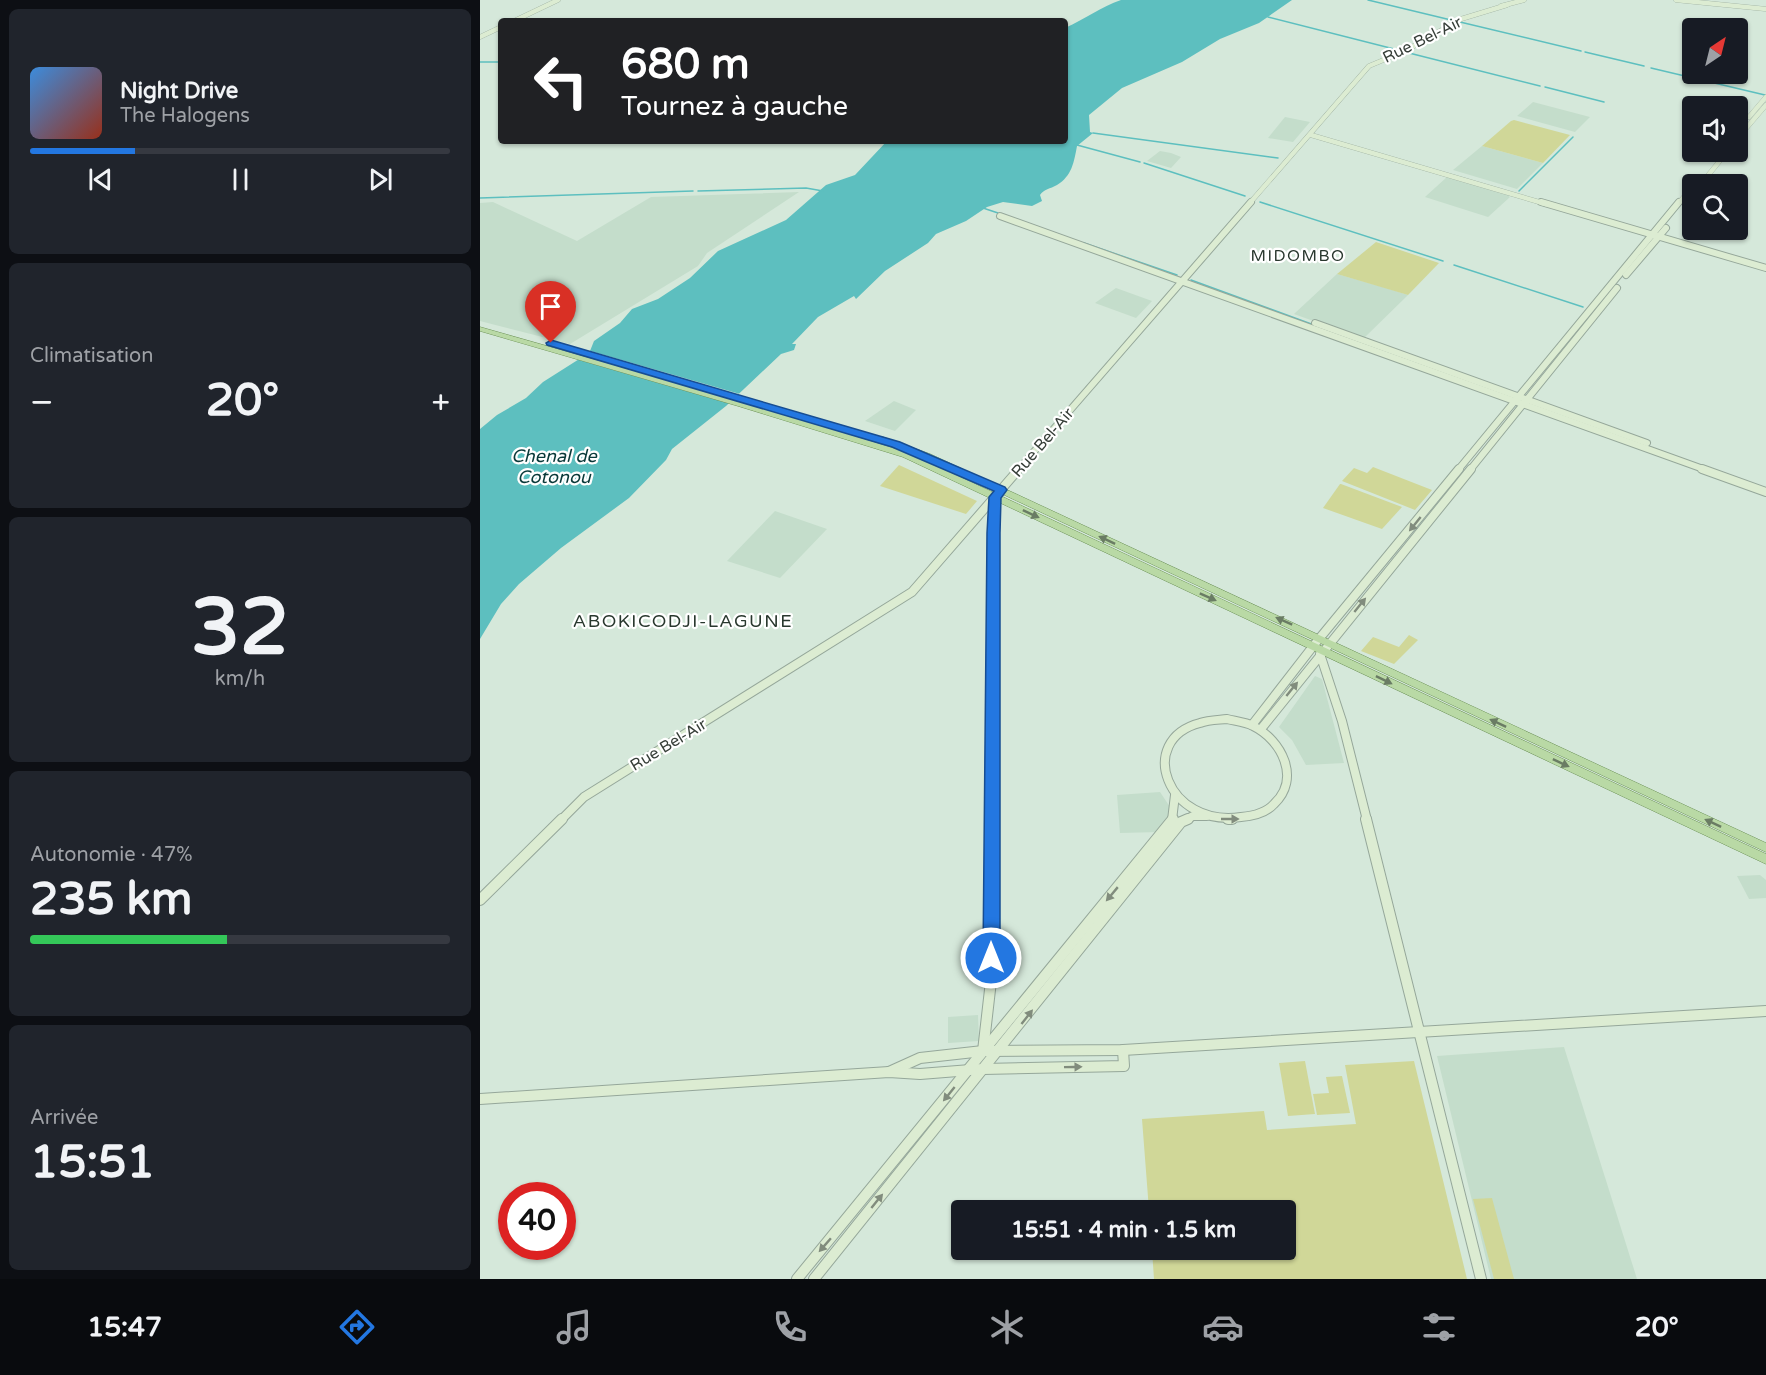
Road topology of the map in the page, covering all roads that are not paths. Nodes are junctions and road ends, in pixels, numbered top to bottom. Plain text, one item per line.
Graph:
1 (558, 0) edge
2 (1524, 0) edge
3 (1676, 0) edge
4 (1766, 9) edge
5 (520, 18) edge
6 (498, 28) edge
7 (480, 37) edge
8 (1766, 97) edge
9 (1766, 105) edge
10 (1748, 117) edge
11 (1748, 127) edge
12 (1312, 134) junction
13 (1711, 162) edge
14 (1719, 162) edge
15 (1702, 174) edge
16 (1709, 174) edge
17 (1682, 201) edge
18 (1682, 206) edge
19 (1002, 214) dead end
20 (1657, 234) junction
21 (1766, 263) edge
22 (1766, 268) edge
23 (1186, 279) junction
24 (480, 324) edge
25 (480, 329) edge
26 (548, 345) junction
27 (1521, 399) junction
28 (1766, 487) edge
29 (1766, 492) edge
30 (998, 494) junction
31 (1322, 646) junction
32 (1256, 727) junction
33 (1175, 795) junction
34 (1207, 816) junction
35 (1721, 838) junction
36 (1766, 848) edge
37 (1766, 859) edge
38 (1766, 867) edge
39 (480, 900) edge
40 (1766, 1011) edge
41 (1420, 1033) junction
42 (1000, 1050) junction
43 (1123, 1050) junction
44 (983, 1051) junction
45 (983, 1069) junction
46 (968, 1070) junction
47 (889, 1072) junction
48 (480, 1099) edge
49 (797, 1279) edge
50 (814, 1279) edge
51 (1481, 1279) edge

1 - 5 main road
2 - 12 main road, Rue Bel-Air
3 - 4 main road
6 - 7 main road
8 - 10 main road
9 - 11 main road
12 - 20 main road
12 - 23 main road, Rue Bel-Air
13 - 15 main road
14 - 16 main road
17 - 20 main road
18 - 20 main road
19 - 23 main road
20 - 21 main road
20 - 22 main road
20 - 27 main road
23 - 27 main road
23 - 30 main road, Rue Bel-Air
24 - 26 main road
25 - 26 main road
26 - 30 main road
27 - 28 main road
27 - 29 main road
27 - 31 main road
30 - 31 main road
30 - 39 main road, Rue Bel-Air
30 - 44 main road
31 - 32 main road
31 -> 35 main road
36 -> 31 main road
31 - 41 main road
32 - 33 main road
34 -> 32 main road
33 - 34 main road
33 -> 44 main road
42 -> 34 main road
35 - 37 main road
35 - 38 main road
40 - 41 main road
41 - 43 main road
41 - 51 main road
42 - 43 main road
42 - 44 main road
42 - 45 main road
45 -> 43 main road
44 - 46 main road
44 - 47 main road
45 - 46 main road
50 -> 45 main road
46 - 47 main road
46 -> 49 main road
47 - 48 main road

